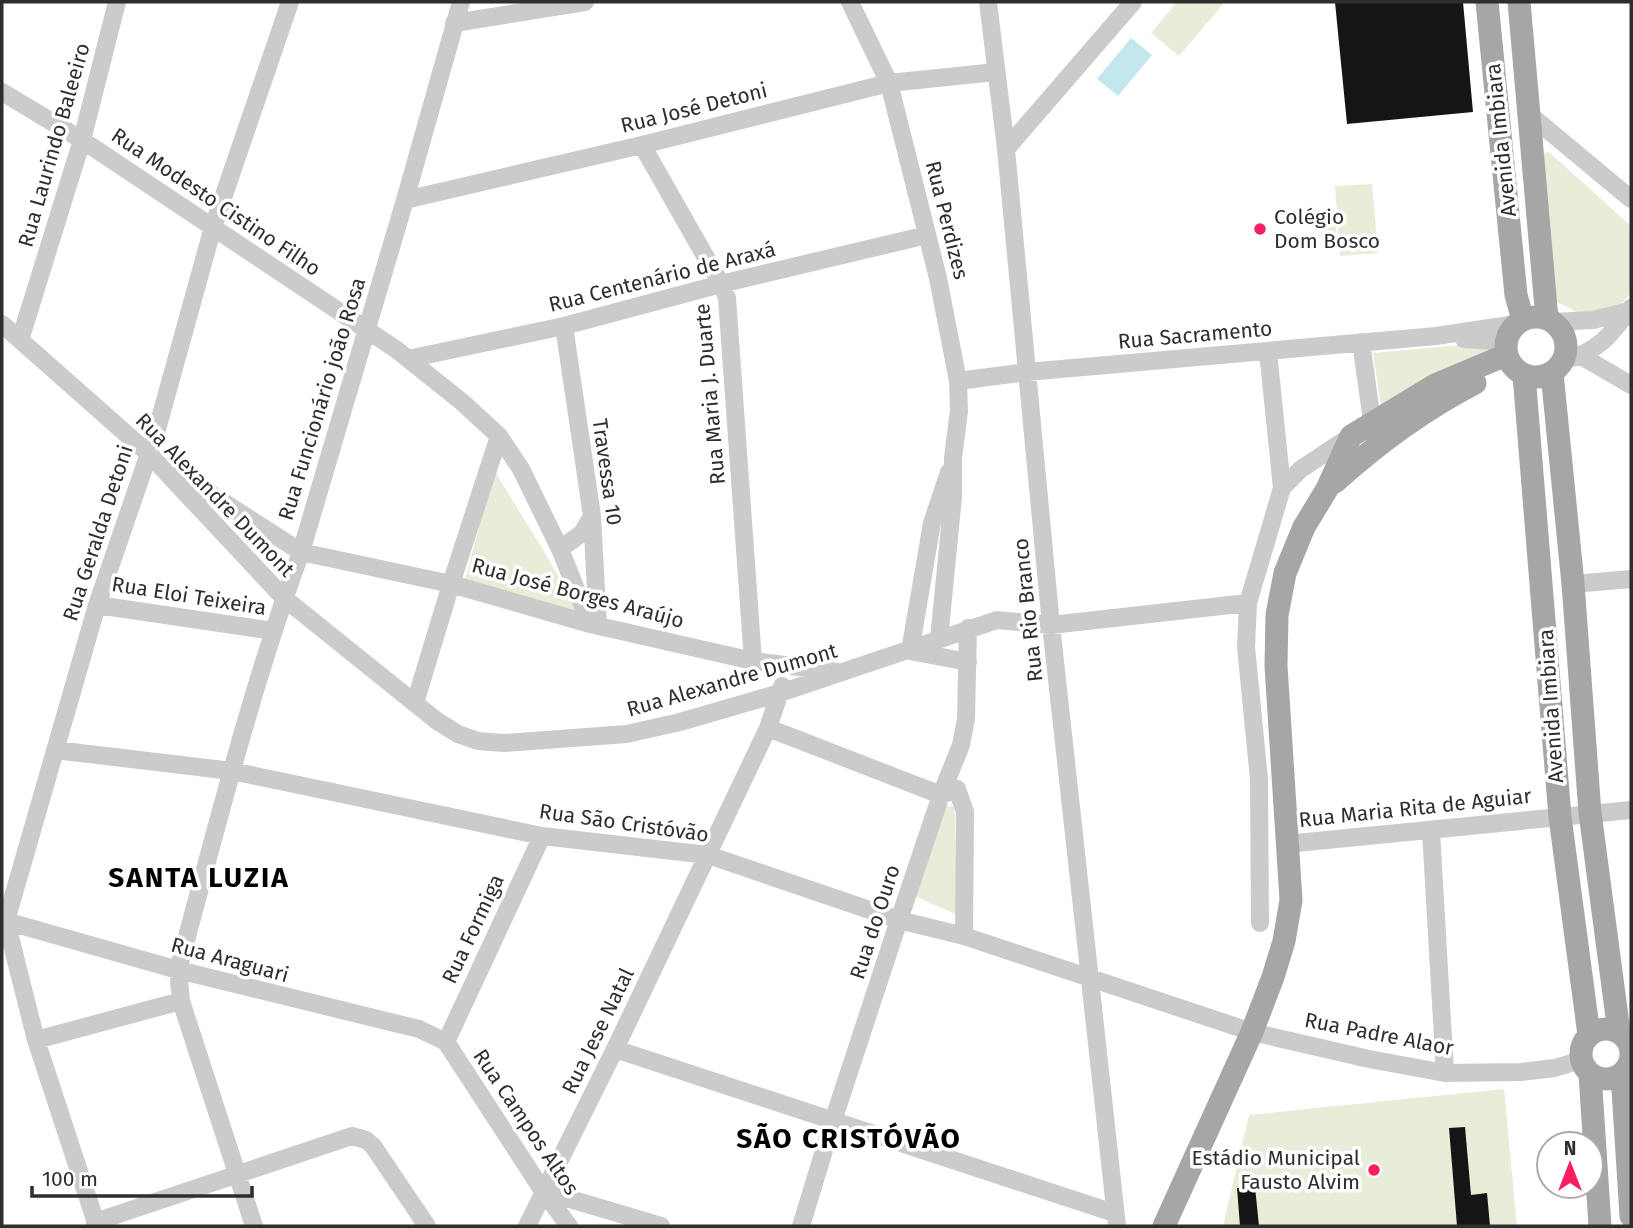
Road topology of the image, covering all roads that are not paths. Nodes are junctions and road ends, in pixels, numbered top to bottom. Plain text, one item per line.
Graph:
1 (117, 2) edge
2 (290, 2) edge
3 (461, 2) edge
4 (585, 2) edge
5 (850, 2) edge
6 (988, 2) edge
7 (1133, 2) edge
8 (1487, 2) edge
9 (1519, 2) edge
10 (511, 8) edge
11 (454, 23) junction
12 (996, 72) junction
13 (889, 83) junction
14 (2, 92) edge
15 (1530, 116) junction
16 (82, 140) junction
17 (642, 145) junction
18 (1006, 149) junction
19 (1631, 199) edge
20 (405, 200) junction
21 (213, 227) junction
22 (927, 235) junction
23 (721, 284) junction
24 (1630, 309) edge
25 (1550, 320) junction
26 (2, 324) edge
27 (564, 326) junction
28 (366, 330) junction
29 (20, 340) junction
30 (1361, 342) junction
31 (1514, 347) junction
32 (1268, 352) junction
33 (408, 359) junction
34 (1566, 363) junction
35 (1027, 372) junction
36 (958, 381) junction
37 (1631, 385) edge
38 (1438, 392) junction
39 (1372, 421) junction
40 (499, 436) junction
41 (1351, 436) junction
42 (149, 454) junction
43 (953, 458) junction
44 (1282, 488) junction
45 (1327, 489) junction
46 (592, 516) junction
47 (560, 549) junction
48 (301, 552) junction
49 (1631, 579) edge
50 (451, 583) junction
51 (1573, 584) junction
52 (284, 598) junction
53 (1248, 604) junction
54 (97, 605) junction
55 (594, 625) junction
56 (1051, 625) junction
57 (968, 628) junction
58 (274, 631) junction
59 (939, 639) junction
60 (910, 651) junction
61 (753, 660) junction
62 (968, 662) junction
63 (788, 666) junction
64 (844, 673) junction
65 (780, 694) junction
66 (415, 704) junction
67 (768, 728) junction
68 (55, 750) junction
69 (232, 771) junction
70 (941, 795) junction
71 (1631, 810) edge
72 (1590, 813) junction
73 (1560, 817) junction
74 (1431, 831) junction
75 (542, 836) junction
76 (1286, 844) junction
77 (708, 855) junction
78 (4, 920) edge
79 (899, 920) junction
80 (1260, 923) dead end
81 (964, 936) junction
82 (178, 970) junction
83 (1091, 980) junction
84 (181, 1001) junction
85 (1252, 1032) junction
86 (1619, 1032) junction
87 (1589, 1035) junction
88 (36, 1040) junction
89 (446, 1042) junction
90 (615, 1049) junction
91 (1585, 1067) junction
92 (1444, 1073) junction
93 (1622, 1074) junction
94 (833, 1121) junction
95 (237, 1176) junction
96 (543, 1191) junction
97 (1631, 1216) edge
98 (1118, 1222) edge
99 (96, 1224) edge
100 (254, 1226) edge
101 (427, 1226) edge
102 (527, 1226) edge
103 (569, 1226) edge
104 (661, 1226) edge
105 (802, 1226) edge
106 (1164, 1226) edge
107 (1600, 1226) edge

1 - 16 street, Rua Laurindo Baleeiro
2 - 21 street, Rua Geralda Detoni
3 - 11 street, Rua Funcionário joão Rosa
4 - 10 street
5 - 13 street, Rua Perdizes
6 - 12 street, Rua Rio Branco
7 - 18 street
8 - 31 main road, Avenida Imbiara
9 - 15 main road, Avenida Imbiara
10 - 11 street
11 - 20 street, Rua Funcionário joão Rosa
12 - 13 street, Rua José Detoni
12 - 18 street, Rua Rio Branco
13 - 17 street, Rua José Detoni
13 - 22 street, Rua Perdizes
14 - 16 street, Rua Modesto Cistino Filho
15 - 19 street
15 - 25 main road, Avenida Imbiara
16 - 21 street, Rua Modesto Cistino Filho
16 - 29 street, Rua Laurindo Baleeiro
17 - 20 street, Rua José Detoni
17 - 23 street, Rua Maria J. Duarte
18 - 35 street, Rua Rio Branco
20 - 28 street, Rua Funcionário joão Rosa
21 - 28 street, Rua Modesto Cistino Filho
21 - 42 street, Rua Geralda Detoni
22 - 23 street, Rua Centenário de Araxá
22 - 36 street, Rua Perdizes
23 - 27 street, Rua Centenário de Araxá
23 - 61 street, Rua Maria J. Duarte
24 - 25 street
24 - 34 street
25 - 31 main road
25 - 34 main road
26 - 29 street, Rua Alexandre Dumont
27 - 33 street, Rua Centenário de Araxá
27 - 46 street, Travessa 10
28 - 33 street, Rua Modesto Cistino Filho
28 - 48 street, Rua Funcionário joão Rosa
29 - 42 street, Rua Alexandre Dumont
30 - 31 street, Rua Sacramento
30 - 32 street, Rua Sacramento
30 - 39 street
31 - 34 main road
31 - 38 main road
31 - 73 main road, Avenida Imbiara
32 - 35 street, Rua Sacramento
32 - 44 street
33 - 40 street, Rua Modesto Cistino Filho
34 - 37 street
34 - 51 main road, Avenida Imbiara
35 - 36 street, Rua Sacramento
35 - 56 street, Rua Rio Branco
36 - 43 street, Rua Perdizes
38 - 39 main road
38 - 45 main road
39 - 41 main road
40 - 47 street, Rua Modesto Cistino Filho
40 - 50 street
41 - 44 street
41 - 45 main road
42 - 48 street
42 - 52 street, Rua Alexandre Dumont
42 - 54 street, Rua Geralda Detoni
43 - 59 street
43 - 60 street
44 - 53 street
45 - 76 main road
46 - 47 street
46 - 55 street, Travessa 10
47 - 55 street, Rua Modesto Cistino Filho
48 - 50 street, Rua José Borges Araújo
48 - 52 street, Rua Funcionário joão Rosa
49 - 51 street
50 - 55 street, Rua José Borges Araújo
50 - 66 street
51 - 72 main road, Avenida Imbiara
52 - 58 street, Rua Funcionário joão Rosa
52 - 66 street, Rua Alexandre Dumont
53 - 56 street, Rua Alexandre Dumont
53 - 80 street
54 - 58 street, Rua Eloi Teixeira
54 - 68 street, Rua Geralda Detoni
55 - 61 street, Rua José Borges Araújo
56 - 57 street, Rua Alexandre Dumont
56 - 83 street, Rua Rio Branco
57 - 59 street, Rua Alexandre Dumont
57 - 62 street, Rua do Ouro
58 - 69 street, Rua Funcionário joão Rosa
59 - 60 street, Rua Alexandre Dumont
60 - 62 street
60 - 64 street, Rua Alexandre Dumont
61 - 63 street, Rua José Borges Araújo
62 - 70 street, Rua do Ouro
63 - 64 street, Rua José Borges Araújo
63 - 65 street, Rua Jese Natal
64 - 65 street, Rua Alexandre Dumont
65 - 66 street, Rua Alexandre Dumont
65 - 67 street, Rua Jese Natal
67 - 70 street
67 - 77 street, Rua Jese Natal
68 - 69 street, Rua São Cristóvão
68 - 78 street, Rua Geralda Detoni
69 - 75 street, Rua São Cristóvão
69 - 82 street, Rua Funcionário joão Rosa
70 - 79 street, Rua do Ouro
70 - 81 street
71 - 72 street, Rua Maria Rita de Aguiar
72 - 73 street, Rua Maria Rita de Aguiar
72 - 86 main road, Avenida Imbiara
73 - 74 street, Rua Maria Rita de Aguiar
73 - 87 main road, Avenida Imbiara
74 - 76 street, Rua Maria Rita de Aguiar
74 - 92 street
75 - 77 street, Rua São Cristóvão
75 - 89 street, Rua Formiga
76 - 85 main road
77 - 79 street, Rua São Cristóvão
77 - 90 street, Rua Jese Natal
78 - 82 street, Rua Araguari
78 - 88 street
79 - 81 street, Rua São Cristóvão
79 - 94 street, Rua do Ouro
81 - 83 street, Rua São Cristóvão
82 - 84 street
82 - 89 street, Rua Araguari
83 - 85 street, Rua São Cristóvão
83 - 98 street, Rua Rio Branco
84 - 88 street
84 - 95 street
85 - 92 street, Rua Padre Alaor
85 - 106 main road
86 - 87 main road
86 - 93 main road
87 - 91 main road
88 - 99 street
89 - 96 street, Rua Campos Altos
90 - 94 street
90 - 96 street, Rua Jese Natal
91 - 92 street, Rua Padre Alaor
91 - 93 main road
91 - 107 main road
93 - 97 main road
94 - 98 street
94 - 105 street, Rua do Ouro
95 - 99 street
95 - 100 street
95 - 101 street
96 - 102 street, Rua Jese Natal
96 - 103 street, Rua Campos Altos
96 - 104 street

